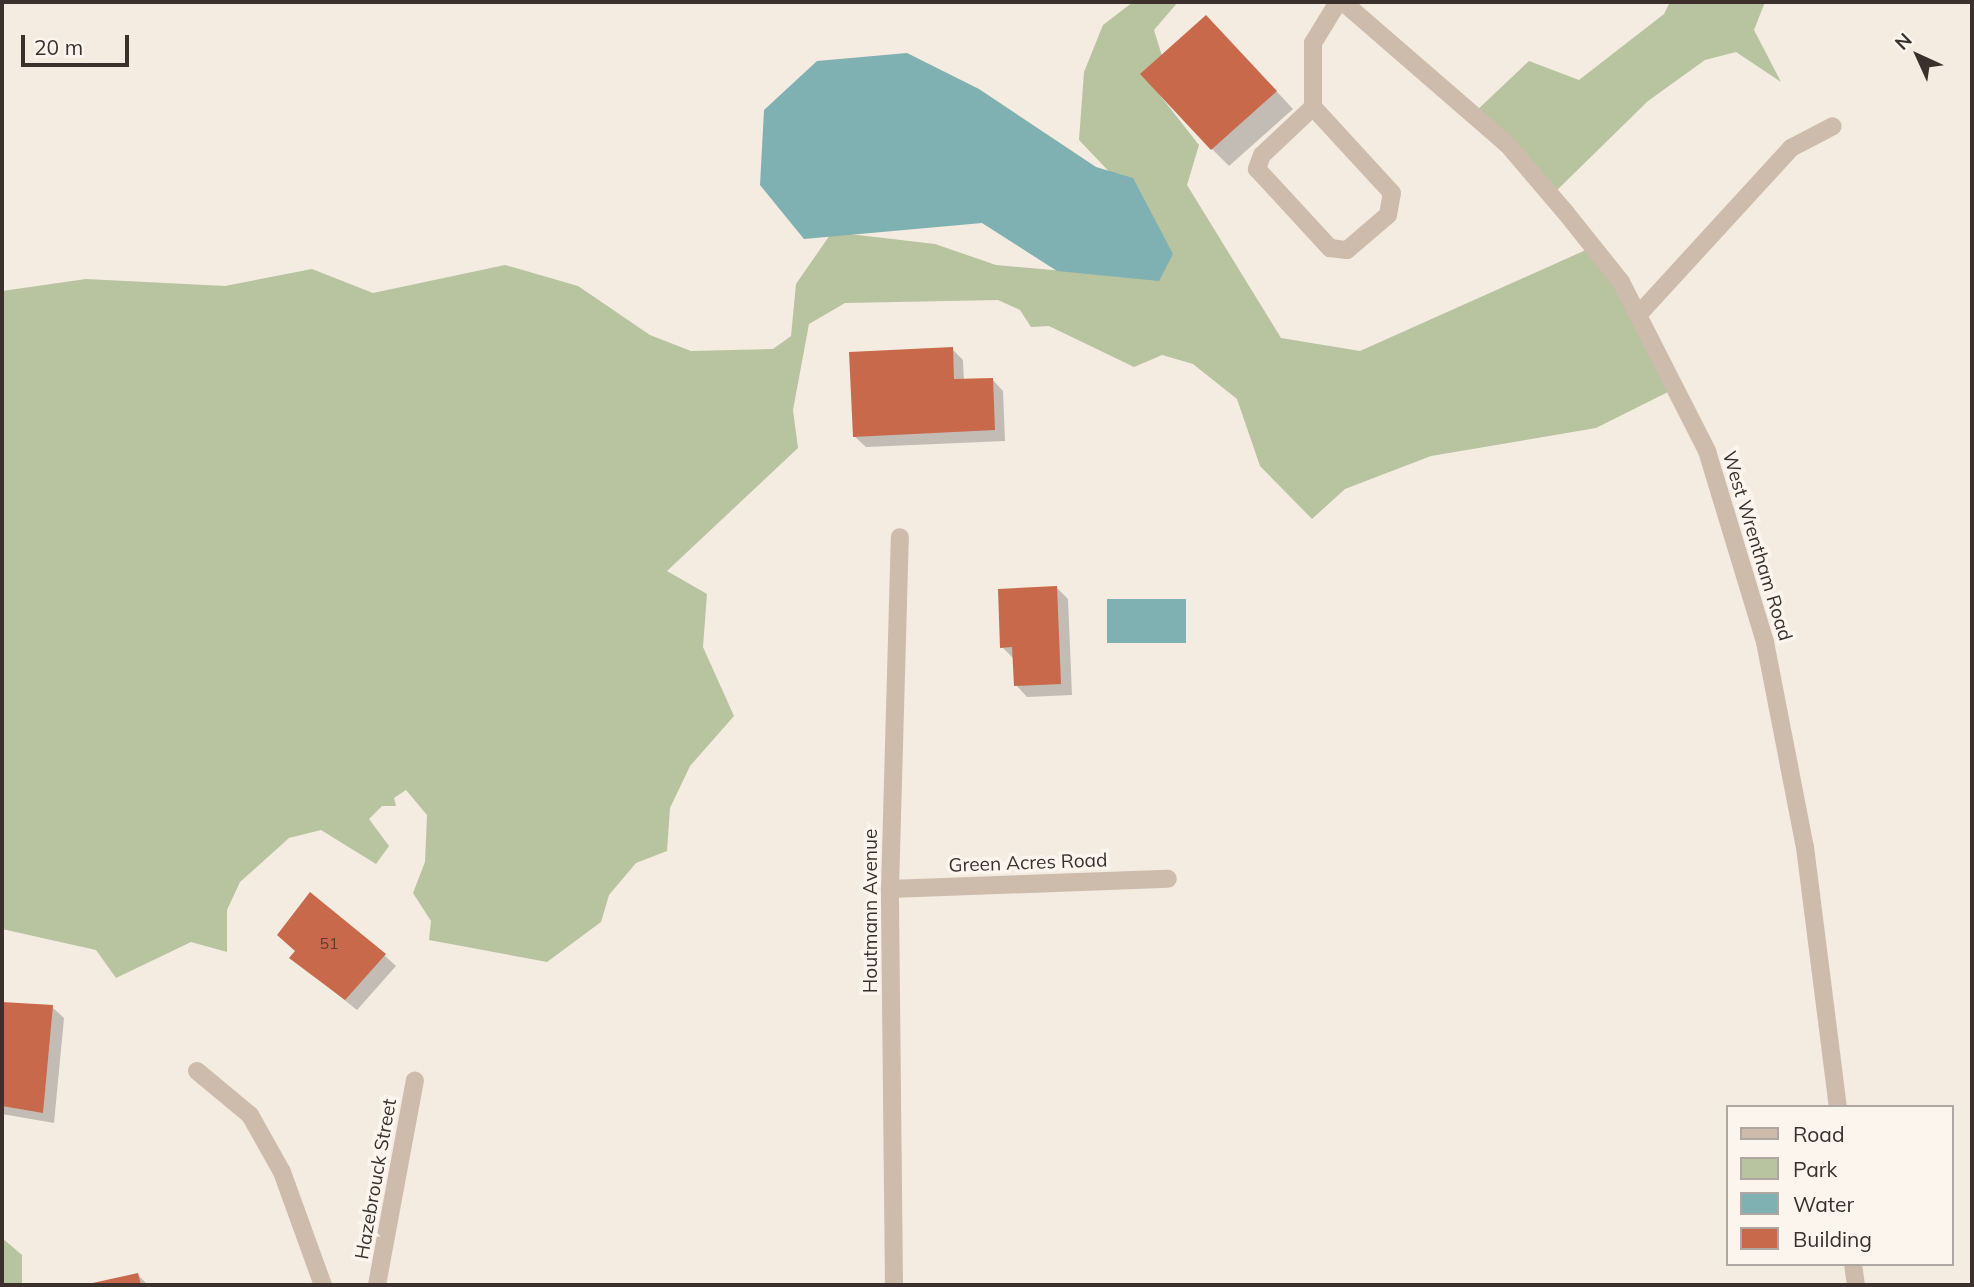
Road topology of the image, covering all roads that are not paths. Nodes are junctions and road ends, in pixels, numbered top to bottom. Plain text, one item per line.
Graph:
1 (1341, 2) edge
2 (1314, 107) junction
3 (1833, 126) dead end
4 (1639, 314) junction
5 (900, 537) dead end
6 (1168, 879) dead end
7 (890, 889) junction
8 (197, 1071) dead end
9 (415, 1080) dead end
10 (1838, 1105) edge
11 (1853, 1266) edge
12 (323, 1285) edge
13 (377, 1285) edge
14 (894, 1285) edge
15 (1856, 1285) edge

1 - 2 street
1 - 4 street, West Wrentham Road
2 - 2 street
3 - 4 street
4 - 10 street, West Wrentham Road
5 - 7 street, Houtmann Avenue
6 - 7 street, Green Acres Road
7 - 14 street, Houtmann Avenue
8 - 12 street
9 - 13 street, Hazebrouck Street
11 - 15 street

